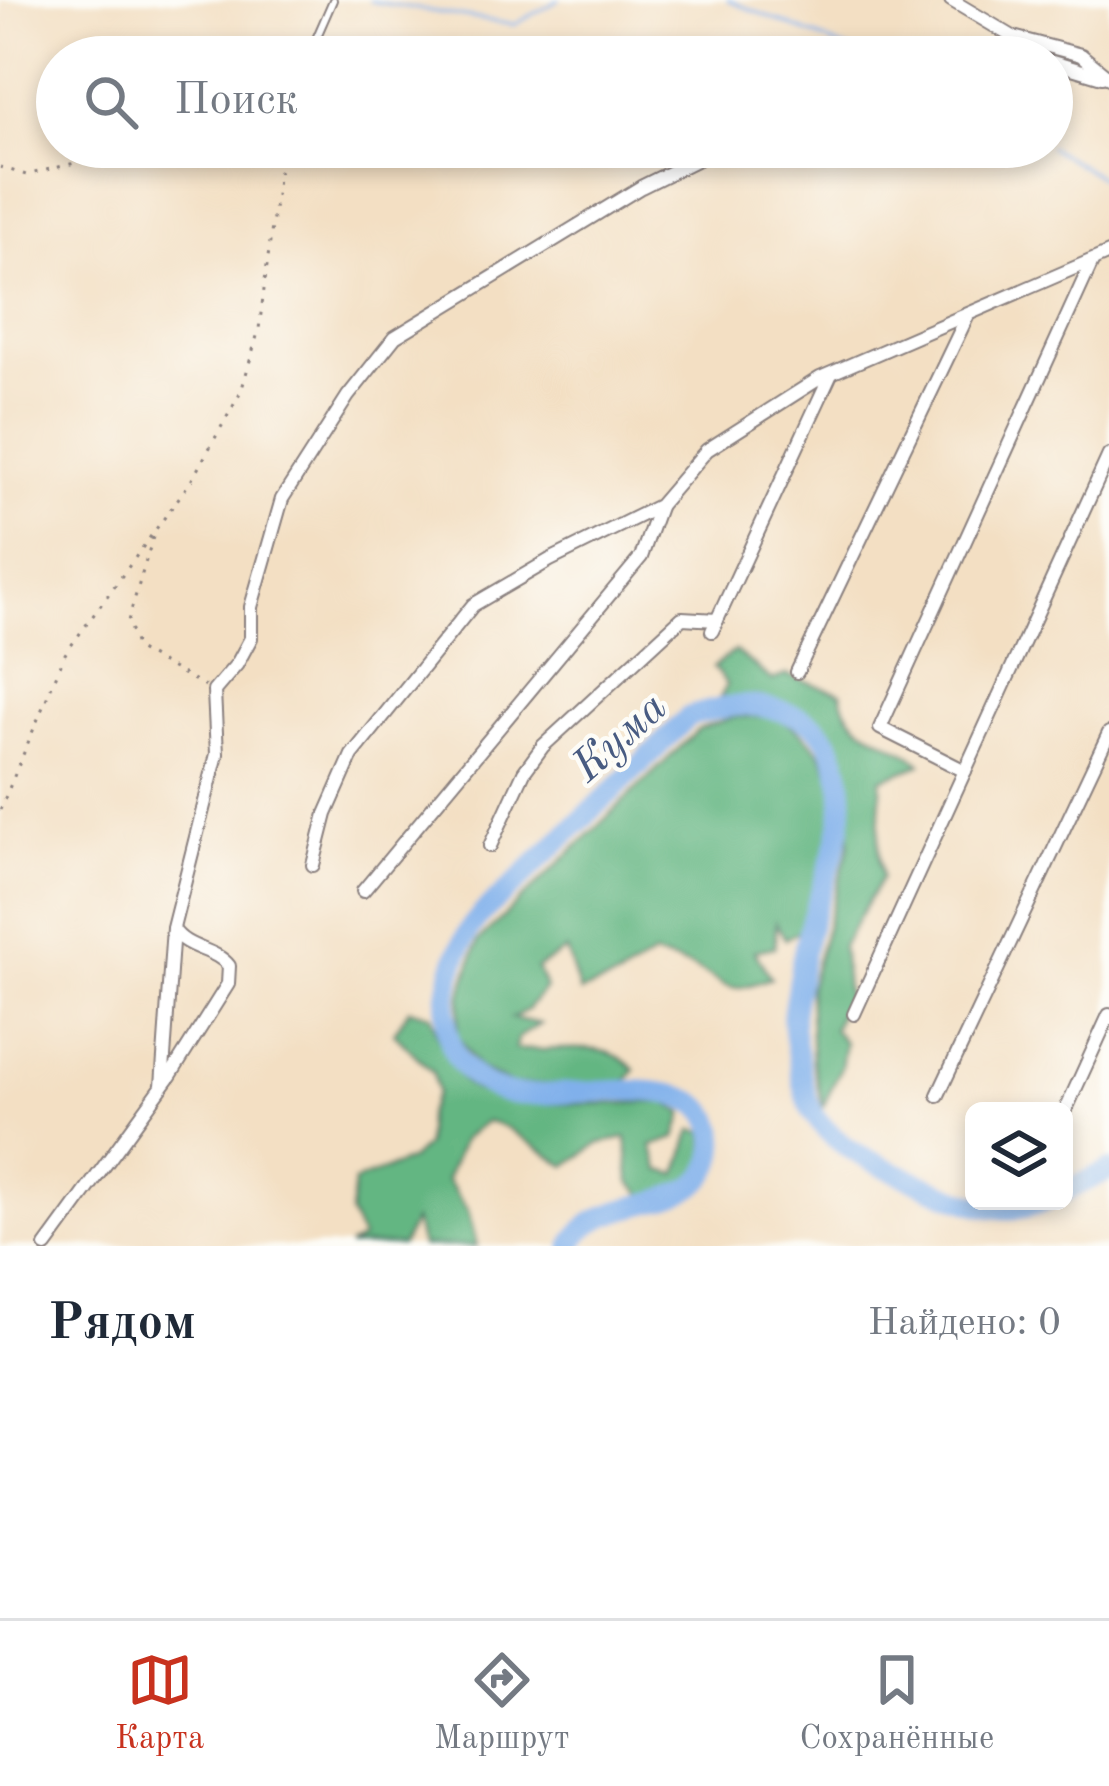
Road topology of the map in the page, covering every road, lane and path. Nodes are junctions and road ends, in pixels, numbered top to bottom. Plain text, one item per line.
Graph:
1 (333, 0) edge
2 (951, 0) edge
3 (317, 36) edge
4 (1011, 36) edge
5 (1073, 53) edge
6 (1073, 68) edge
7 (1109, 78) edge
8 (0, 167) edge
9 (54, 168) edge
10 (279, 168) edge
11 (681, 168) edge
12 (1109, 253) edge
13 (1092, 262) junction
14 (967, 317) junction
15 (831, 374) junction
16 (1109, 455) edge
17 (659, 506) junction
18 (154, 535) junction
19 (796, 672) dead end
20 (214, 691) junction
21 (1109, 733) edge
22 (965, 771) junction
23 (0, 810) edge
24 (490, 845) dead end
25 (313, 865) dead end
26 (363, 891) dead end
27 (173, 928) junction
28 (854, 1014) dead end
29 (1109, 1015) edge
30 (162, 1086) junction
31 (938, 1095) dead end
32 (1069, 1102) edge
33 (46, 1246) edge

1 - 3 lane
2 - 4 street
5 - 7 street
6 - 7 street
8 - 9 path
10 - 18 path
11 - 20 street
12 - 13 street
13 - 14 street
13 - 22 street
14 - 15 street
14 - 19 street
15 - 17 street
15 - 24 street
16 - 22 street
17 - 25 street
17 - 26 street
18 - 20 path
18 - 23 path
20 - 27 street
21 - 31 street
22 - 28 street
27 - 30 street
27 - 30 street
29 - 32 street
30 - 33 street

